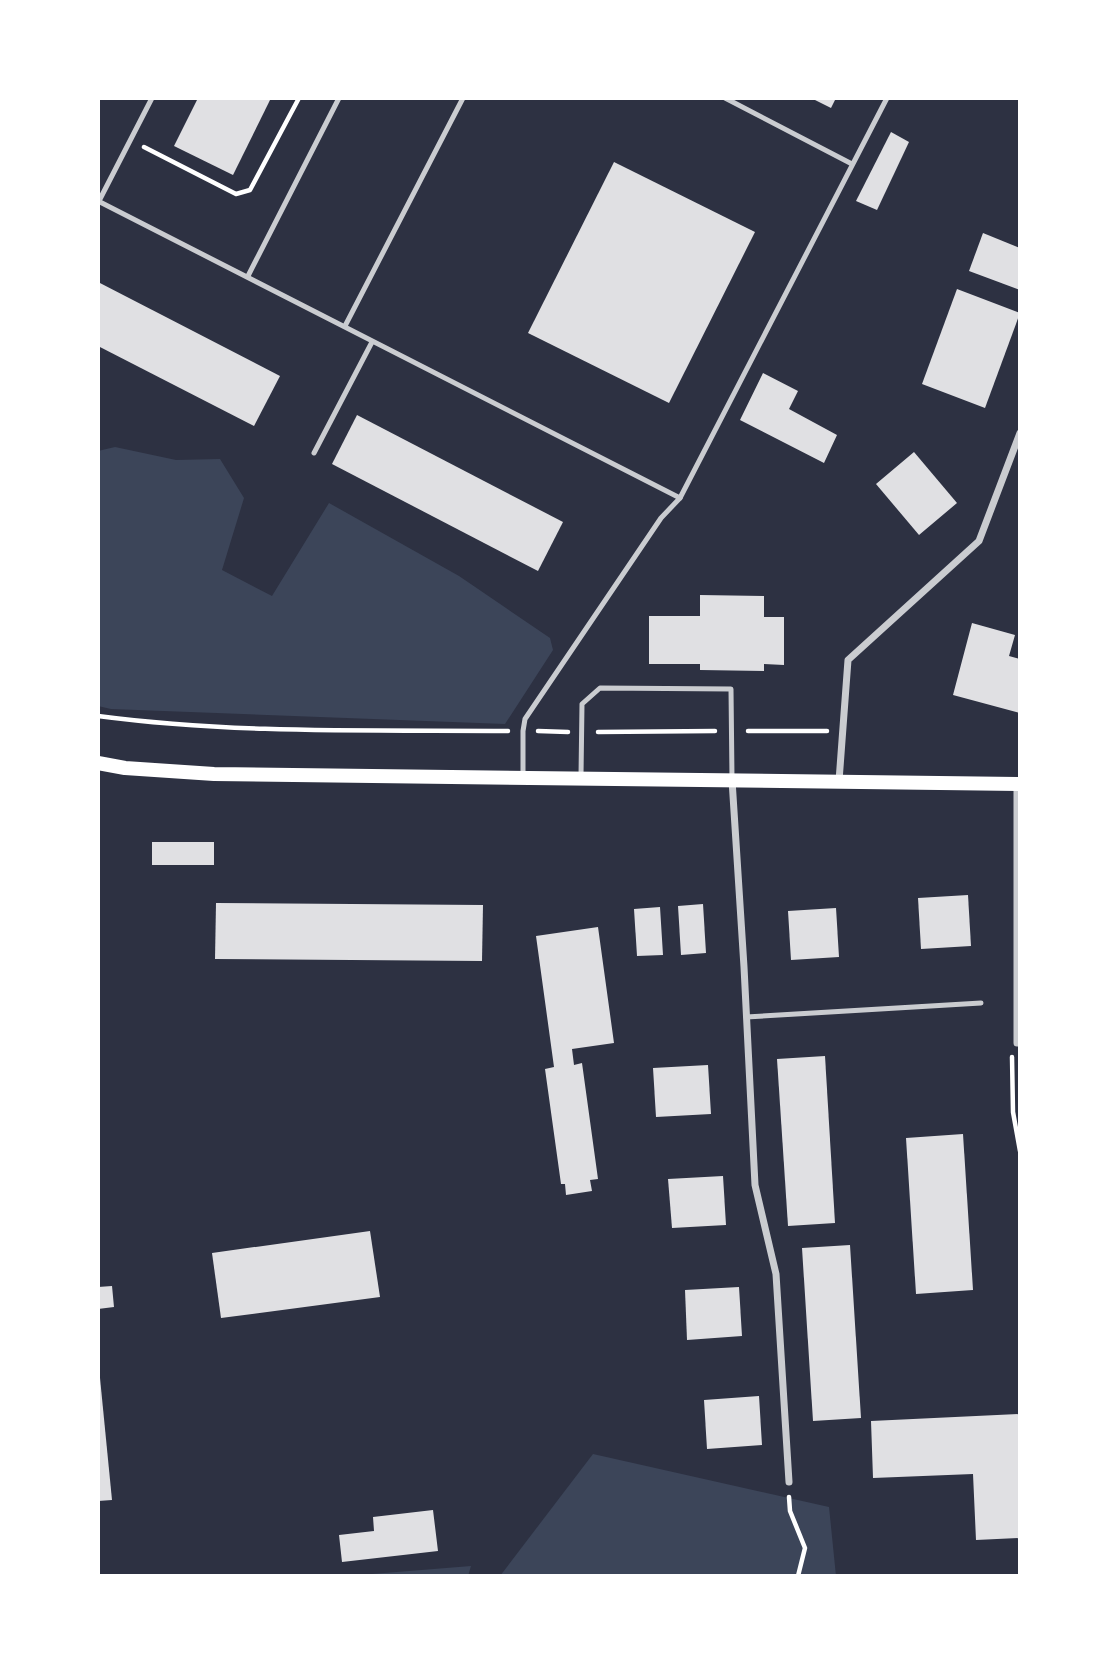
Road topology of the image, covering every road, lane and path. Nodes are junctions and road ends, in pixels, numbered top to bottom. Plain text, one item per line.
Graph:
1 (152, 98) edge
2 (299, 98) edge
3 (340, 98) edge
4 (463, 98) edge
5 (725, 98) edge
6 (887, 98) edge
7 (131, 140) junction
8 (852, 164) junction
9 (99, 201) edge
10 (248, 276) junction
11 (345, 326) junction
12 (372, 342) junction
13 (1020, 433) edge
14 (314, 453) dead end
15 (680, 498) junction
16 (98, 716) edge
17 (523, 731) junction
18 (732, 731) junction
19 (842, 731) junction
20 (582, 732) junction
21 (98, 763) edge
22 (523, 778) junction
23 (580, 779) junction
24 (732, 780) junction
25 (839, 781) junction
26 (1018, 784) edge
27 (981, 1003) dead end
28 (746, 1017) junction
29 (1019, 1043) edge
30 (1020, 1151) edge
31 (789, 1482) joint
32 (798, 1576) edge

1 - 7 lane
2 - 7 path
3 - 10 lane
4 - 11 lane
5 - 8 lane
6 - 8 lane
7 - 9 lane
8 - 15 lane
9 - 10 lane
10 - 11 lane
11 - 12 lane
12 - 14 lane
12 - 15 lane
13 - 19 street
15 - 17 lane
16 - 17 path
17 - 20 path
17 - 22 lane
18 - 19 path
18 - 20 path
18 - 20 lane
18 - 24 lane
19 - 25 street
20 - 23 lane
21 - 22 main road
22 - 23 main road
23 - 24 main road
24 - 25 main road
24 - 28 street
25 - 26 main road
26 - 29 street
27 - 28 lane
28 - 31 street
29 - 30 path
31 - 32 path

